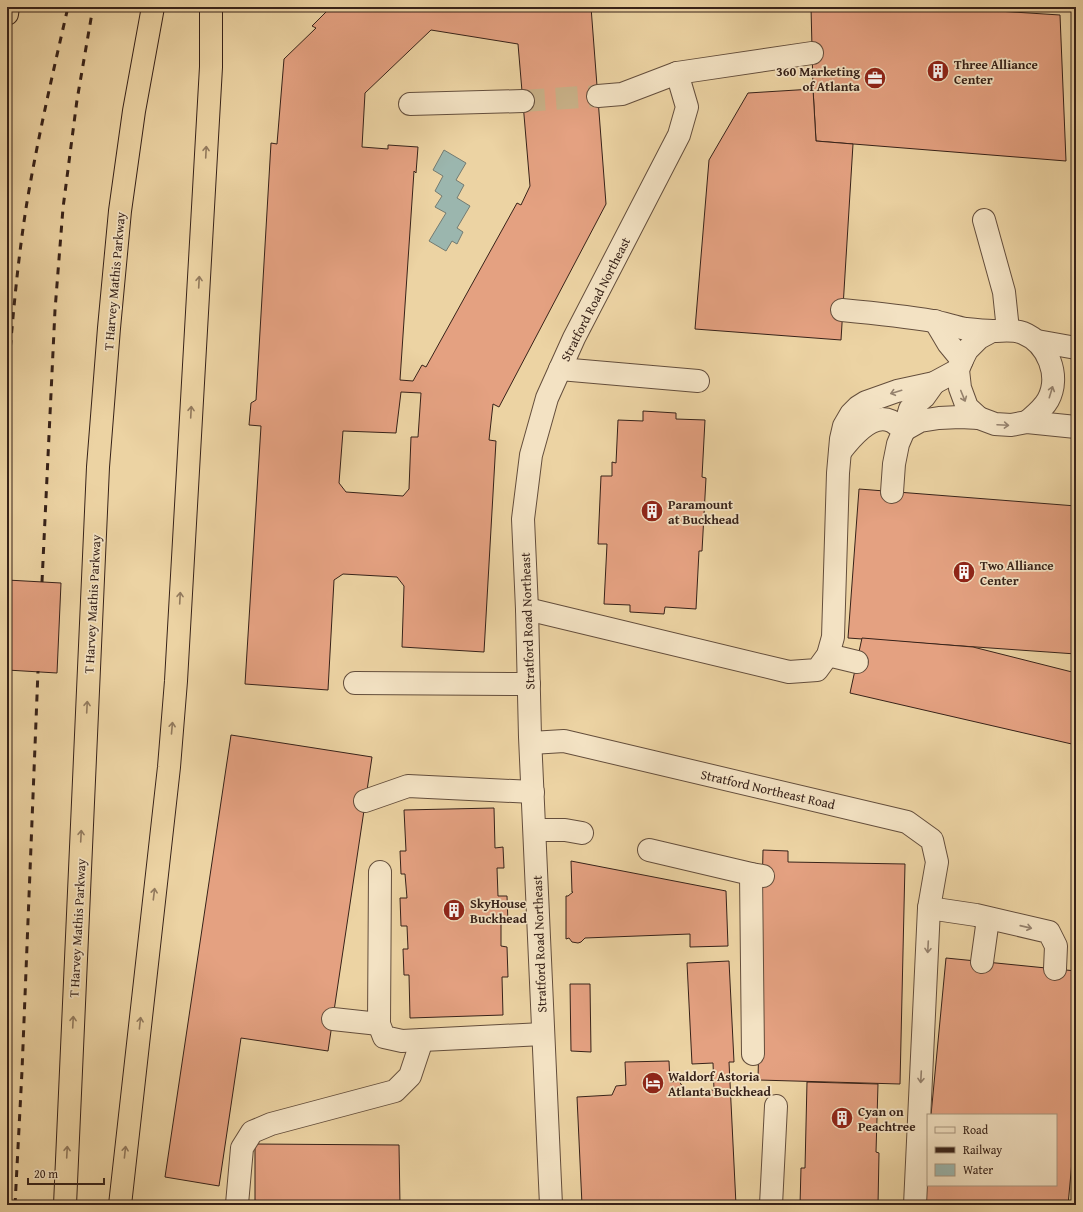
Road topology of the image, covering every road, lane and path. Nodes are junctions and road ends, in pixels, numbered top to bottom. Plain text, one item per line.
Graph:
1 (8, 7) edge
2 (153, 7) edge
3 (211, 7) edge
4 (221, 7) edge
5 (7, 14) edge
6 (812, 53) dead end
7 (211, 67) junction
8 (677, 73) junction
9 (598, 96) tunnel mouth
10 (522, 101) tunnel mouth
11 (410, 104) dead end
12 (984, 220) dead end
13 (842, 310) dead end
14 (935, 321) junction
15 (1000, 330) junction
16 (1037, 341) junction
17 (1076, 348) edge
18 (960, 365) junction
19 (560, 369) junction
20 (698, 381) dead end
21 (934, 383) junction
22 (979, 418) junction
23 (1028, 422) junction
24 (1076, 427) edge
25 (904, 430) junction
26 (840, 452) junction
27 (892, 492) dead end
28 (527, 609) junction
29 (828, 655) junction
30 (857, 662) dead end
31 (355, 684) dead end
32 (529, 684) junction
33 (531, 742) junction
34 (533, 792) junction
35 (365, 801) dead end
36 (535, 830) junction
37 (582, 833) dead end
38 (649, 850) dead end
39 (380, 872) dead end
40 (929, 908) junction
41 (988, 919) junction
42 (982, 962) dead end
43 (1055, 969) dead end
44 (333, 1019) dead end
45 (379, 1024) junction
46 (543, 1034) junction
47 (422, 1040) junction
48 (753, 1054) dead end
49 (776, 1106) dead end
50 (237, 1204) edge
51 (65, 1205) edge
52 (120, 1205) edge
53 (551, 1205) edge
54 (771, 1205) edge
55 (914, 1205) edge

1 - 5 highway
51 -> 2 highway, T Harvey Mathis Parkway
3 - 7 highway
4 - 7 highway
6 - 8 street
52 -> 7 highway
8 - 9 street
8 - 19 street, Stratford Road Northeast
10 - 11 street
12 - 15 street
13 - 14 street
14 - 15 street
14 - 18 street
15 - 16 street
15 - 18 street
16 - 17 street
23 -> 16 street
18 - 21 street
18 -> 22 street
19 - 20 street
19 - 28 street, Stratford Road Northeast
21 - 25 street
21 -> 26 street
22 -> 23 street
22 - 25 street
23 - 24 street
25 - 26 street
25 - 27 street
26 - 29 street
28 - 29 street
28 - 32 street, Stratford Road Northeast
29 - 30 street
31 - 32 street
32 - 33 street, Stratford Road Northeast
33 - 34 street, Stratford Road Northeast
33 - 40 street, Stratford Northeast Road
34 - 35 street
34 - 36 street, Stratford Road Northeast
36 - 37 street
36 - 46 street, Stratford Road Northeast
38 - 48 street
39 - 45 street
40 - 41 street
40 -> 55 street, Stratford Northeast Road
41 - 42 street
41 -> 43 street
44 - 45 street
45 - 47 street
46 - 47 street
46 - 53 street, Stratford Road Northeast
47 - 50 street
49 - 54 street

